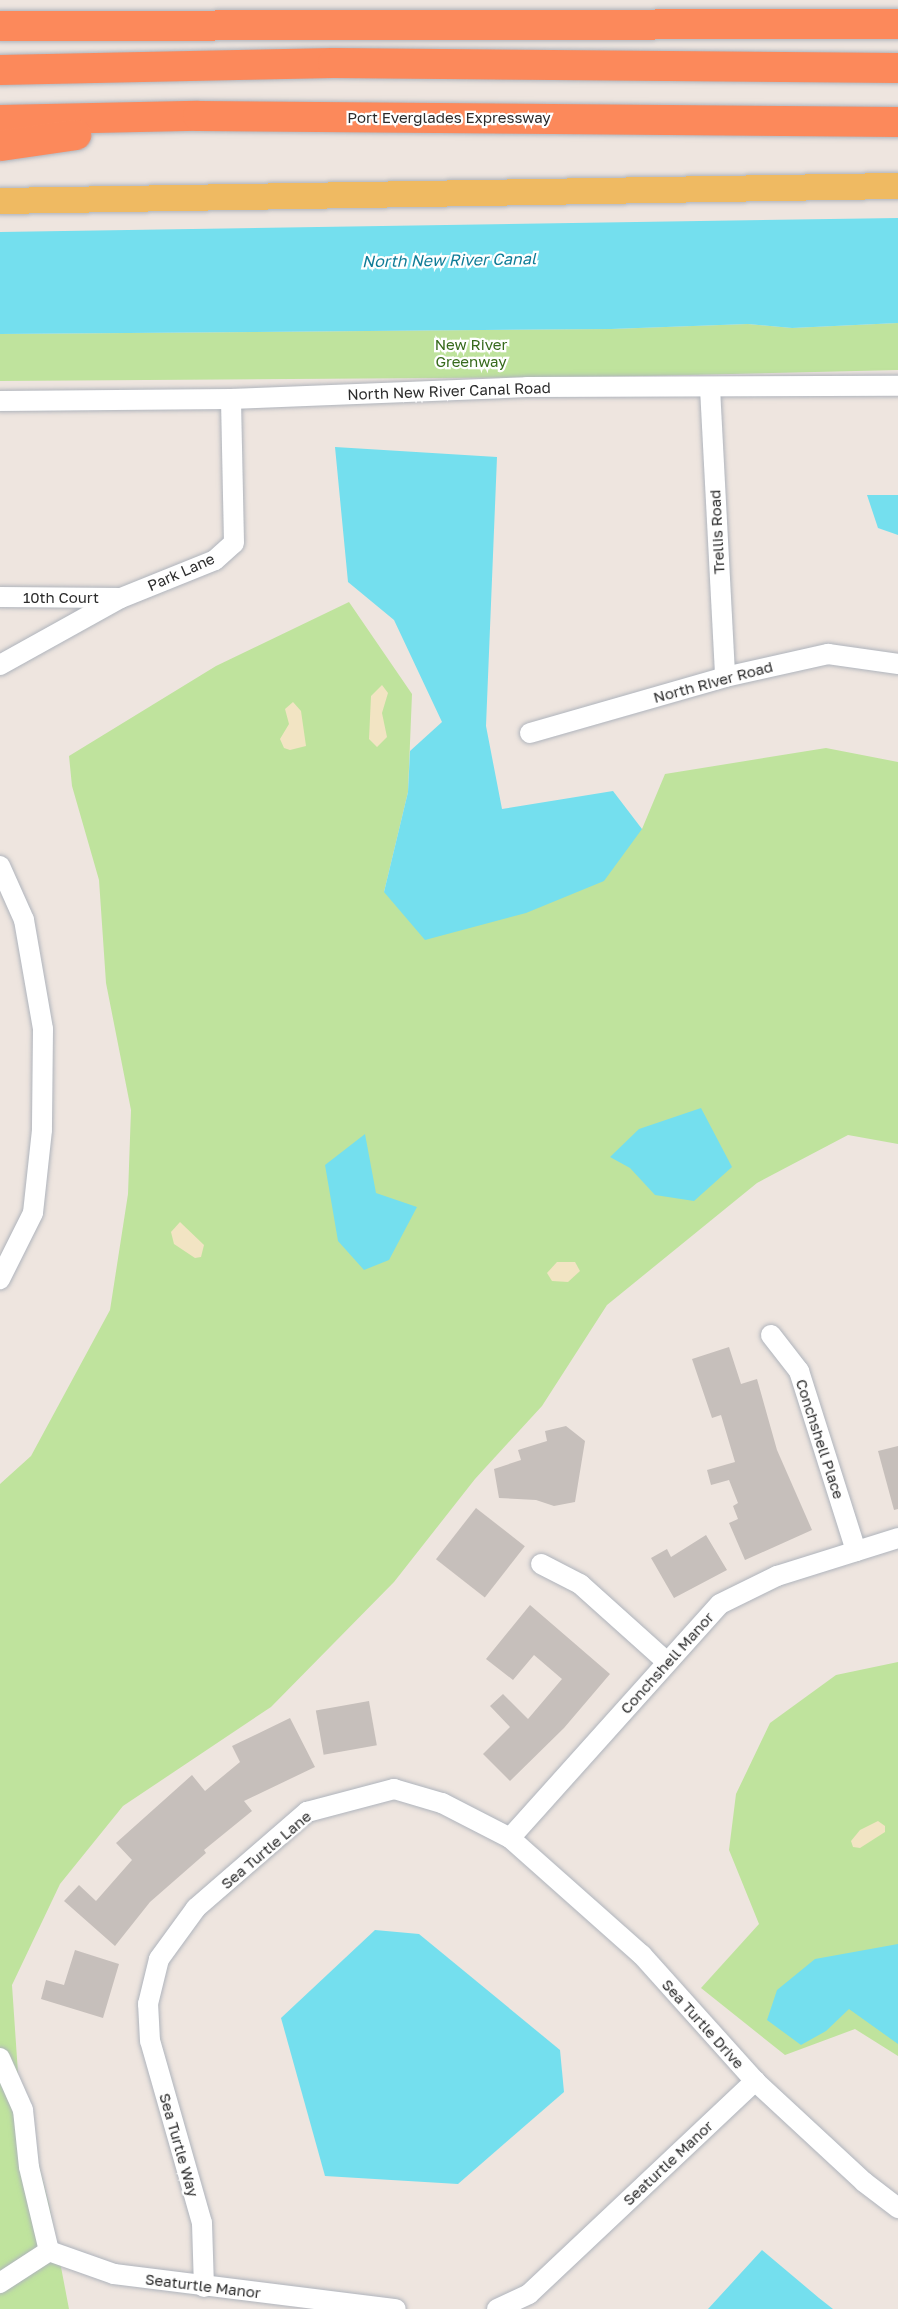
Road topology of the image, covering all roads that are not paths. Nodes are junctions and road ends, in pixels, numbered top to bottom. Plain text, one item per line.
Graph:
1 (898, 24) edge
2 (0, 26) edge
3 (898, 68) edge
4 (0, 70) edge
5 (198, 117) junction
6 (0, 120) edge
7 (898, 122) edge
8 (0, 146) edge
9 (898, 186) edge
10 (0, 201) edge
11 (898, 386) edge
12 (710, 388) junction
13 (231, 399) junction
14 (0, 401) edge
15 (0, 597) edge
16 (121, 598) junction
17 (898, 664) edge
18 (0, 666) edge
19 (724, 677) junction
20 (530, 733) dead end
21 (0, 866) edge
22 (0, 1279) edge
23 (771, 1335) dead end
24 (898, 1538) edge
25 (856, 1551) junction
26 (541, 1564) dead end
27 (667, 1662) junction
28 (510, 1838) junction
29 (148, 2004) joint
30 (0, 2058) edge
31 (755, 2081) junction
32 (898, 2208) edge
33 (49, 2250) junction
34 (0, 2283) edge
35 (204, 2287) junction
36 (396, 2309) edge
37 (497, 2309) edge

1 - 2 highway
3 - 4 highway
5 - 6 highway, Port Everglades Expressway
5 - 7 highway, Port Everglades Expressway
5 - 8 highway
9 - 10 main road
11 - 12 street, North New River Canal Road
12 - 13 street, North New River Canal Road
12 - 19 street, Trellis Road
13 - 14 street, North New River Canal Road
13 - 16 street, Park Lane
15 - 16 street, 10th Court
16 - 18 street, Park Lane
17 - 19 street, North River Road
19 - 20 street, North River Road
21 - 22 street
23 - 25 street, Conchshell Place
24 - 25 street, Conchshell Manor
25 - 27 street, Conchshell Manor
26 - 27 street
27 - 28 street, Conchshell Manor
28 - 29 street, Sea Turtle Lane
28 - 31 street, Sea Turtle Drive
29 - 35 street, Sea Turtle Way
30 - 33 street
31 - 32 street, Sea Turtle Drive
31 - 37 street, Seaturtle Manor
33 - 34 street
33 - 35 street, Seaturtle Manor
35 - 36 street, Seaturtle Manor

